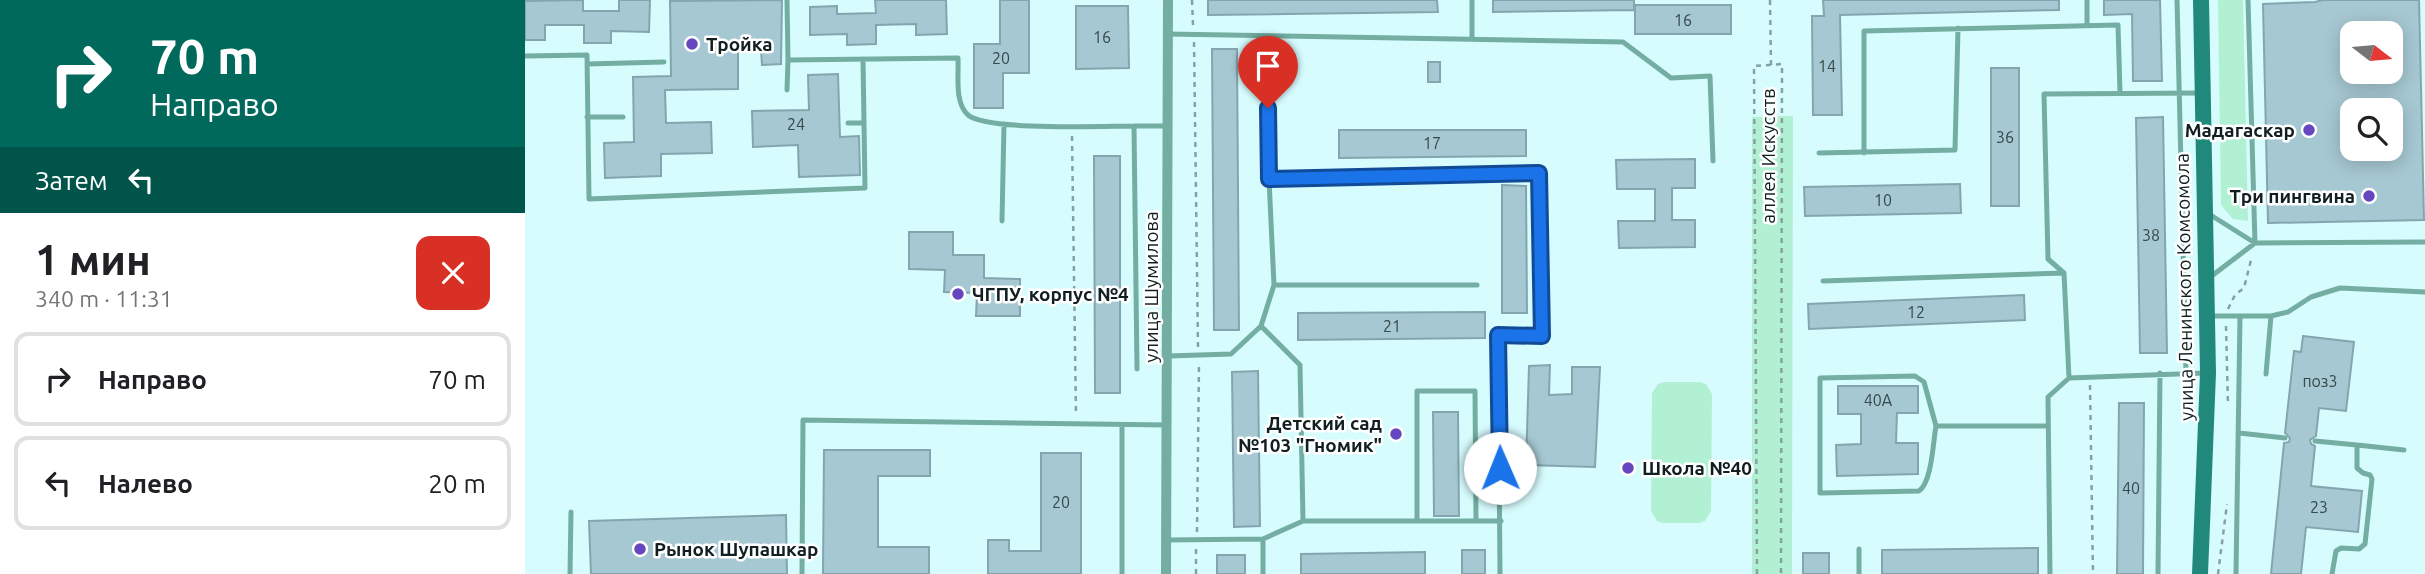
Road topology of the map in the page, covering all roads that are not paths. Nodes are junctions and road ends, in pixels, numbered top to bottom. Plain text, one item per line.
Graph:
1 (787, 0) edge
2 (1168, 0) edge
3 (1472, 0) edge
4 (2087, 0) edge
5 (2177, 0) edge
6 (2201, 0) edge
7 (2248, 0) edge
8 (2087, 25) junction
9 (1958, 29) junction
10 (1168, 34) junction
11 (1267, 36) junction
12 (1472, 39) junction
13 (525, 56) edge
14 (863, 59) junction
15 (788, 60) junction
16 (664, 62) dead end
17 (587, 64) junction
18 (787, 90) dead end
19 (2180, 92) junction
20 (2119, 93) junction
21 (2203, 93) junction
22 (587, 117) junction
23 (623, 117) dead end
24 (848, 123) dead end
25 (864, 123) junction
26 (1004, 124) junction
27 (1134, 126) junction
28 (1169, 126) junction
29 (1864, 152) junction
30 (1819, 153) dead end
31 (1713, 161) dead end
32 (1269, 179) junction
33 (2205, 211) junction
34 (1002, 221) dead end
35 (2425, 242) edge
36 (2255, 243) junction
37 (2064, 273) junction
38 (2206, 279) junction
39 (1823, 281) dead end
40 (1274, 285) junction
41 (1477, 285) dead end
42 (2425, 292) edge
43 (2207, 316) junction
44 (2240, 316) junction
45 (2271, 316) junction
46 (1261, 326) junction
47 (1167, 356) junction
48 (1137, 369) dead end
49 (2160, 373) junction
50 (2186, 373) junction
51 (2208, 373) junction
52 (2266, 374) dead end
53 (2070, 378) junction
54 (1122, 425) junction
55 (1167, 425) junction
56 (1936, 426) junction
57 (2048, 426) junction
58 (2239, 433) junction
59 (2285, 438) dead end
60 (2315, 441) dead end
61 (2357, 445) junction
62 (2404, 450) dead end
63 (571, 512) dead end
64 (1303, 521) junction
65 (1417, 521) junction
66 (1476, 521) junction
67 (1501, 521) junction
68 (1263, 539) junction
69 (1166, 540) junction
70 (1859, 549) dead end
71 (570, 574) edge
72 (802, 574) edge
73 (1122, 574) edge
74 (1166, 574) edge
75 (1263, 574) edge
76 (1500, 574) edge
77 (1859, 574) edge
78 (2050, 574) edge
79 (2158, 574) edge
80 (2200, 574) edge
81 (2236, 574) edge
82 (2332, 574) edge

1 - 15 lane
2 - 10 street, улица Шумилова
3 - 12 lane
4 - 8 lane
5 - 19 lane
6 - 21 main road, улица Ленинского Комсомола
7 - 36 lane
8 - 9 lane
8 - 20 lane
9 - 29 lane
9 - 29 lane
10 - 11 lane
10 - 28 street, улица Шумилова
11 - 12 lane
11 - 32 lane
12 - 31 lane
13 - 17 lane
14 - 15 lane
14 - 25 lane
14 - 26 lane
15 - 18 lane
16 - 17 lane
17 - 22 lane
19 - 20 lane
19 - 21 lane
19 - 50 lane
20 - 37 lane
21 - 33 main road, улица Ленинского Комсомола
22 - 23 lane
22 - 25 lane
24 - 25 lane
26 - 27 lane
26 - 34 lane
27 - 28 lane
27 - 48 lane
28 - 47 street, улица Шумилова
29 - 30 lane
32 - 40 lane
32 - 67 lane
33 - 36 lane
33 - 38 main road, улица Ленинского Комсомола
35 - 36 lane
36 - 38 lane
37 - 39 lane
37 - 53 lane
38 - 43 main road, улица Ленинского Комсомола
40 - 41 lane
40 - 46 lane
42 - 45 lane
43 - 44 lane
43 - 51 main road, улица Ленинского Комсомола
44 - 45 lane
44 - 58 lane
45 - 52 lane
46 - 47 lane
46 - 64 lane
47 - 55 street, улица Шумилова
49 - 50 lane
49 - 53 lane
49 - 79 lane
50 - 51 lane
51 - 80 main road, улица Ленинского Комсомола
53 - 57 lane
54 - 55 lane
54 - 72 lane
54 - 73 lane
55 - 69 street, улица Шумилова
56 - 56 lane
56 - 57 lane
57 - 78 lane
58 - 59 lane
58 - 81 lane
60 - 61 lane
61 - 62 lane
61 - 82 lane
63 - 71 lane
64 - 65 lane
64 - 68 lane
65 - 66 lane
65 - 66 lane
66 - 67 lane
67 - 76 lane
68 - 69 lane
68 - 75 lane
69 - 74 street, улица Шумилова
70 - 77 lane

